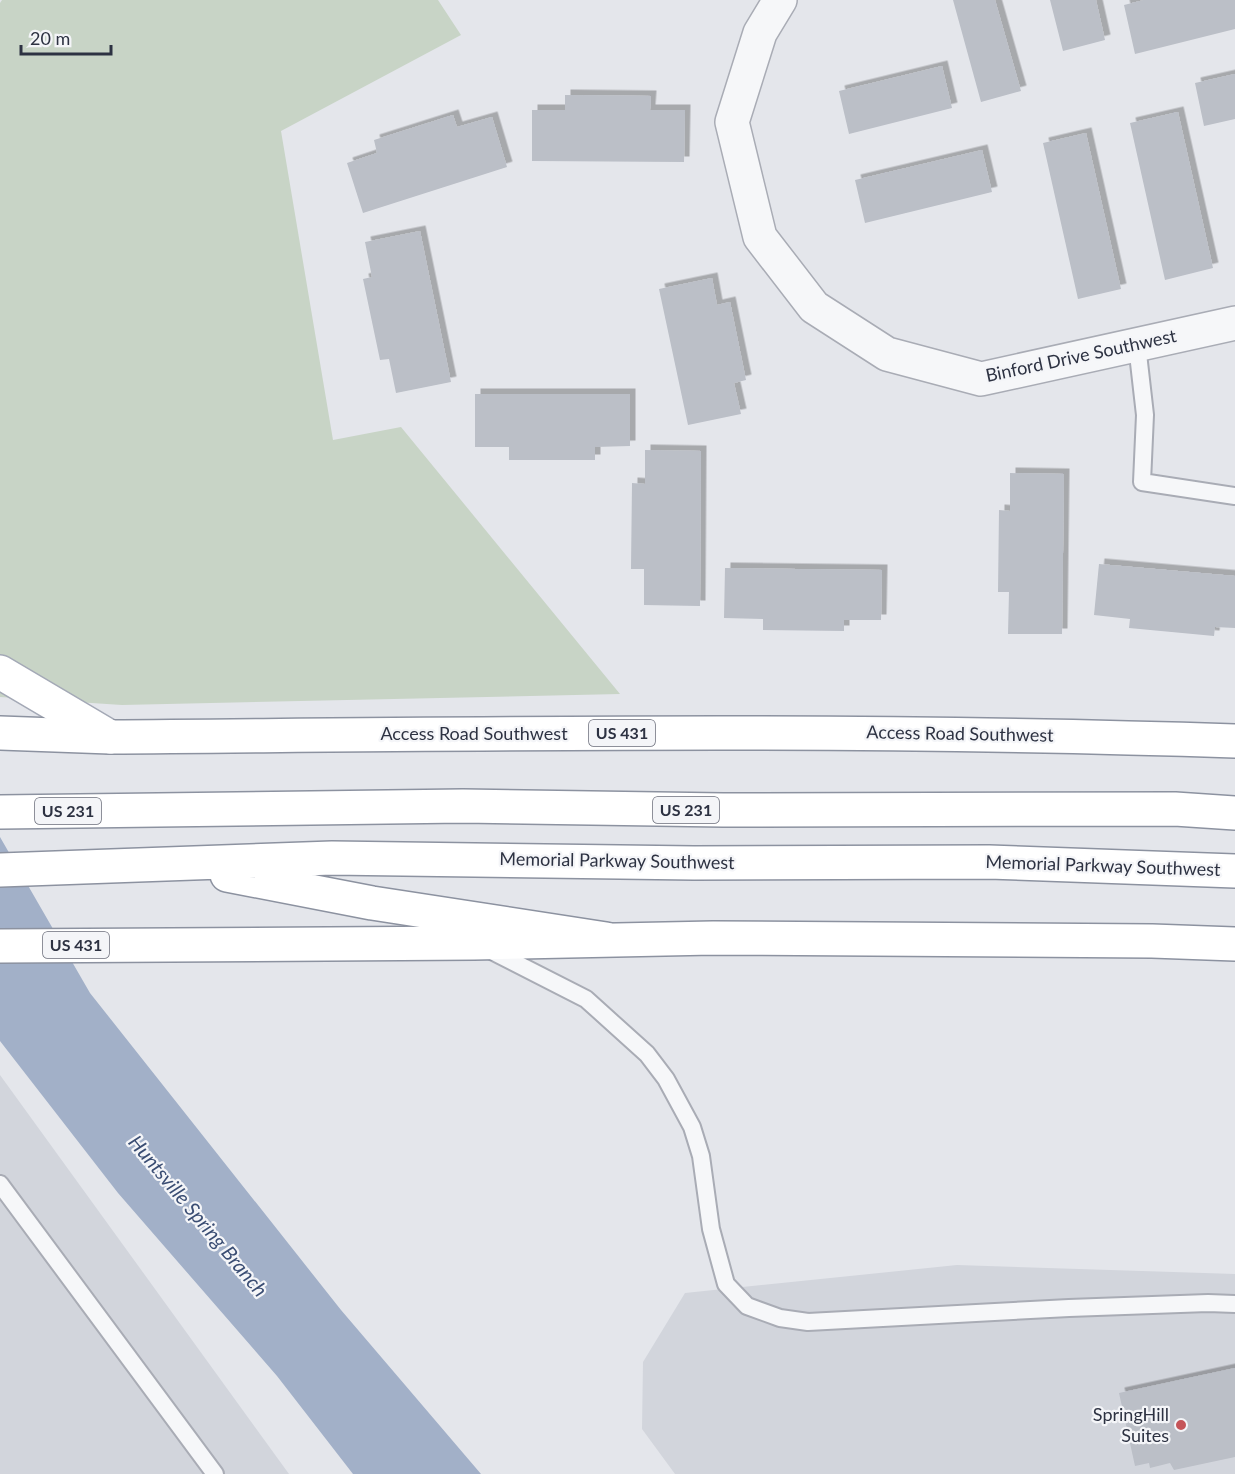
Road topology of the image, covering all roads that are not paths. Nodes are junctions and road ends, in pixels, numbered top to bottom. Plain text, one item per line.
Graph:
1 (780, 0) edge
2 (1235, 323) edge
3 (1137, 345) junction
4 (1235, 496) edge
5 (0, 672) edge
6 (4, 733) edge
7 (110, 737) junction
8 (1235, 741) edge
9 (0, 812) edge
10 (1235, 813) edge
11 (169, 864) junction
12 (0, 870) edge
13 (1235, 871) edge
14 (606, 939) junction
15 (474, 943) junction
16 (1235, 944) edge
17 (0, 946) edge
18 (0, 1184) edge
19 (1235, 1304) edge
20 (215, 1474) edge

1 - 3 street, Binford Drive Southwest
2 - 3 street, Binford Drive Southwest
3 - 4 lane
5 - 7 main road
6 - 7 main road, Access Road Southwest / US 431
7 - 8 main road, Access Road Southwest / US 431
9 - 10 main road, US 231
11 - 12 main road, Memorial Parkway Southwest
11 - 13 main road, Memorial Parkway Southwest
11 - 14 main road
14 - 15 main road, US 431
14 - 16 main road, US 431
15 - 17 main road, US 431
15 - 19 lane
18 - 20 lane

